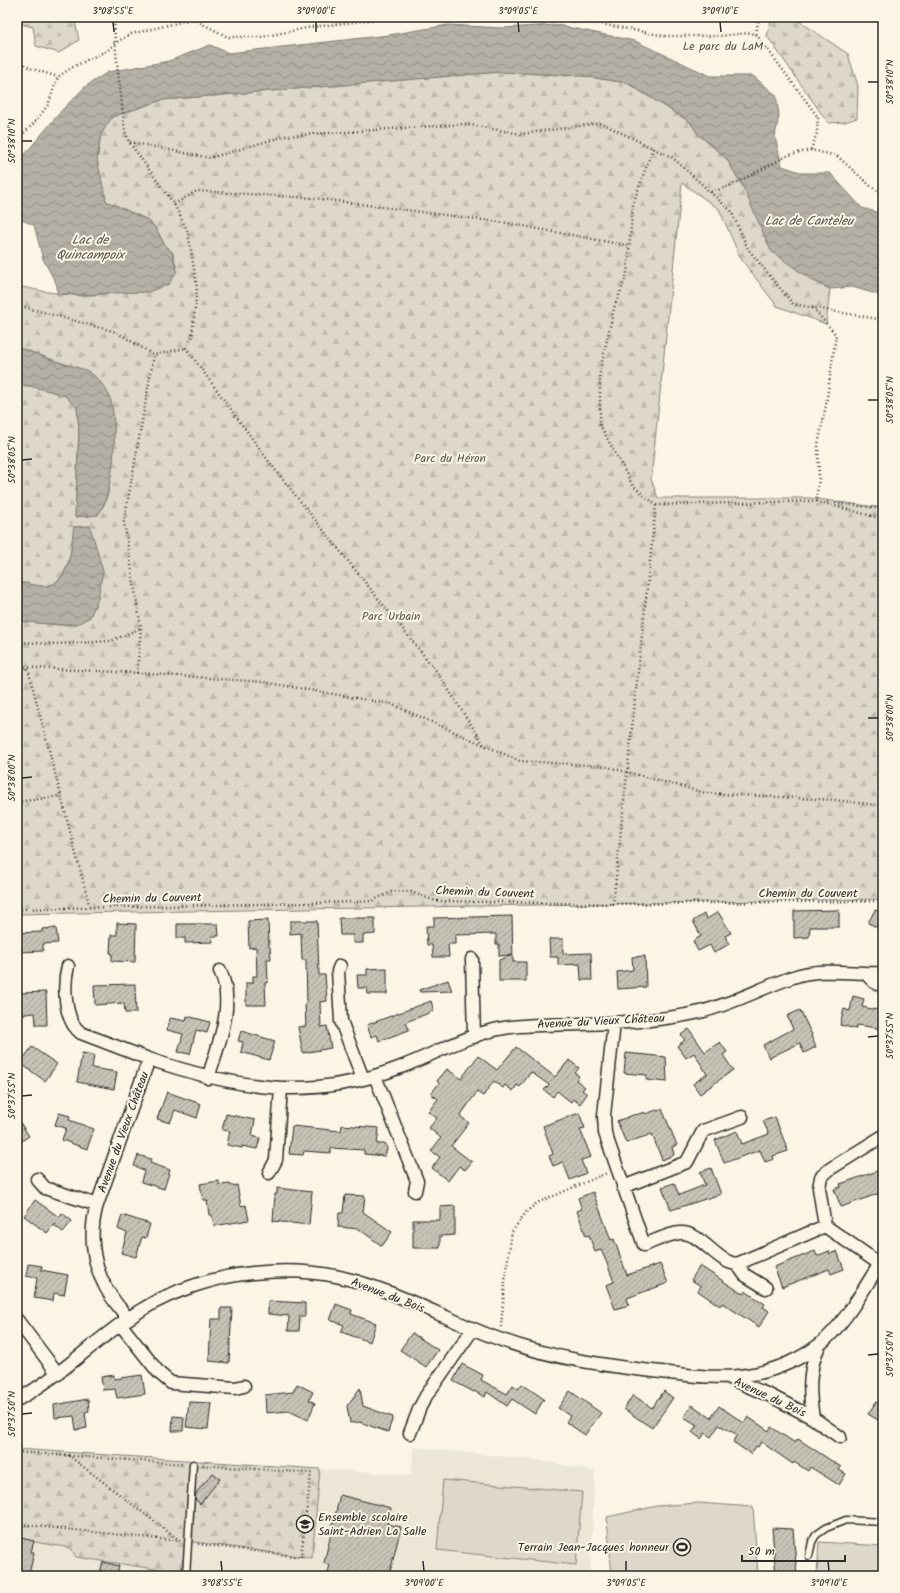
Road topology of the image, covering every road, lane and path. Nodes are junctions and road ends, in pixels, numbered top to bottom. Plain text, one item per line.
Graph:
1 (114, 17) edge
2 (396, 17) edge
3 (518, 17) edge
4 (759, 17) edge
5 (367, 19) edge
6 (756, 34) junction
7 (116, 43) junction
8 (17, 61) edge
9 (58, 77) junction
10 (17, 136) edge
11 (130, 142) junction
12 (653, 148) junction
13 (811, 150) junction
14 (710, 192) junction
15 (883, 194) edge
16 (174, 204) junction
17 (630, 246) junction
18 (17, 305) edge
19 (812, 307) junction
20 (883, 320) edge
21 (186, 348) junction
22 (154, 355) junction
23 (816, 501) junction
24 (656, 505) junction
25 (883, 509) edge
26 (883, 518) edge
27 (141, 628) junction
28 (17, 642) edge
29 (17, 668) edge
30 (28, 669) junction
31 (137, 673) junction
32 (484, 745) junction
33 (626, 772) junction
34 (60, 796) junction
35 (17, 802) edge
36 (883, 806) edge
37 (883, 901) edge
38 (613, 904) junction
39 (90, 908) junction
40 (17, 909) edge
41 (472, 959) dead end
42 (68, 966) dead end
43 (340, 966) dead end
44 (220, 971) dead end
45 (865, 973) junction
46 (883, 974) edge
47 (883, 986) edge
48 (614, 1023) junction
49 (474, 1037) junction
50 (149, 1059) junction
51 (375, 1076) junction
52 (208, 1078) junction
53 (363, 1079) junction
54 (281, 1088) junction
55 (742, 1117) dead end
56 (883, 1136) edge
57 (616, 1168) junction
58 (270, 1173) dead end
59 (37, 1179) dead end
60 (623, 1188) junction
61 (415, 1191) dead end
62 (97, 1205) junction
63 (825, 1226) junction
64 (881, 1262) edge
65 (737, 1264) junction
66 (766, 1288) dead end
67 (17, 1320) edge
68 (124, 1322) junction
69 (473, 1328) junction
70 (502, 1340) junction
71 (819, 1346) junction
72 (58, 1374) junction
73 (726, 1377) junction
74 (244, 1386) dead end
75 (17, 1400) edge
76 (813, 1418) junction
77 (410, 1433) dead end
78 (840, 1437) dead end
79 (68, 1455) dead end
80 (193, 1464) dead end
81 (883, 1522) edge
82 (180, 1542) dead end
83 (809, 1556) dead end
84 (186, 1576) edge

1 - 7 path
2 - 5 path
3 - 6 path
4 - 6 path
5 - 7 path
6 - 13 path
7 - 9 path
7 - 11 path
8 - 9 path
9 - 10 path
11 - 12 path
11 - 16 path
12 - 14 path
12 - 17 path
13 - 14 path
13 - 15 path
14 - 19 path
16 - 17 path
16 - 21 path
17 - 24 path
18 - 22 path
19 - 20 path
19 - 23 path
21 - 22 path
21 - 32 path
22 - 27 path
23 - 24 path
23 - 25 path
23 - 26 path
24 - 33 path
27 - 28 path
27 - 31 path
29 - 30 path
30 - 31 path
30 - 34 path
31 - 32 path
32 - 33 path
33 - 36 path
33 - 38 path
34 - 35 path
34 - 39 path
37 - 38 path, Chemin du Couvent
38 - 39 path, Chemin du Couvent
39 - 40 path, Chemin du Couvent
41 - 49 street
42 - 50 street, Avenue du Vieux Château
43 - 53 street
44 - 52 street
45 - 46 street, Avenue du Vieux Château
45 - 47 street
45 - 48 street, Avenue du Vieux Château
48 - 49 street, Avenue du Vieux Château
48 - 57 street
49 - 51 street, Avenue du Vieux Château
50 - 52 street, Avenue du Vieux Château
50 - 62 street, Avenue du Vieux Château
51 - 53 street, Avenue du Vieux Château
51 - 61 street
52 - 54 street, Avenue du Vieux Château
53 - 54 street, Avenue du Vieux Château
54 - 58 street
55 - 60 street
56 - 63 street
57 - 60 street
57 - 70 path
59 - 62 street, Avenue du Vieux Château
60 - 65 street
62 - 68 street, Avenue du Vieux Château
63 - 64 street
63 - 65 street
64 - 71 street, Avenue du Bois
65 - 66 street
67 - 72 street
68 - 69 street, Avenue du Bois
68 - 72 street, Avenue du Bois
68 - 74 street
69 - 70 street, Avenue du Bois
69 - 77 street
70 - 73 street, Avenue du Bois
71 - 73 street, Avenue du Bois
71 - 76 street, Avenue du Bois
72 - 75 street, Avenue du Bois
73 - 76 street, Avenue du Bois
76 - 78 street, Avenue du Bois
79 - 82 path
80 - 84 lane
81 - 83 lane

